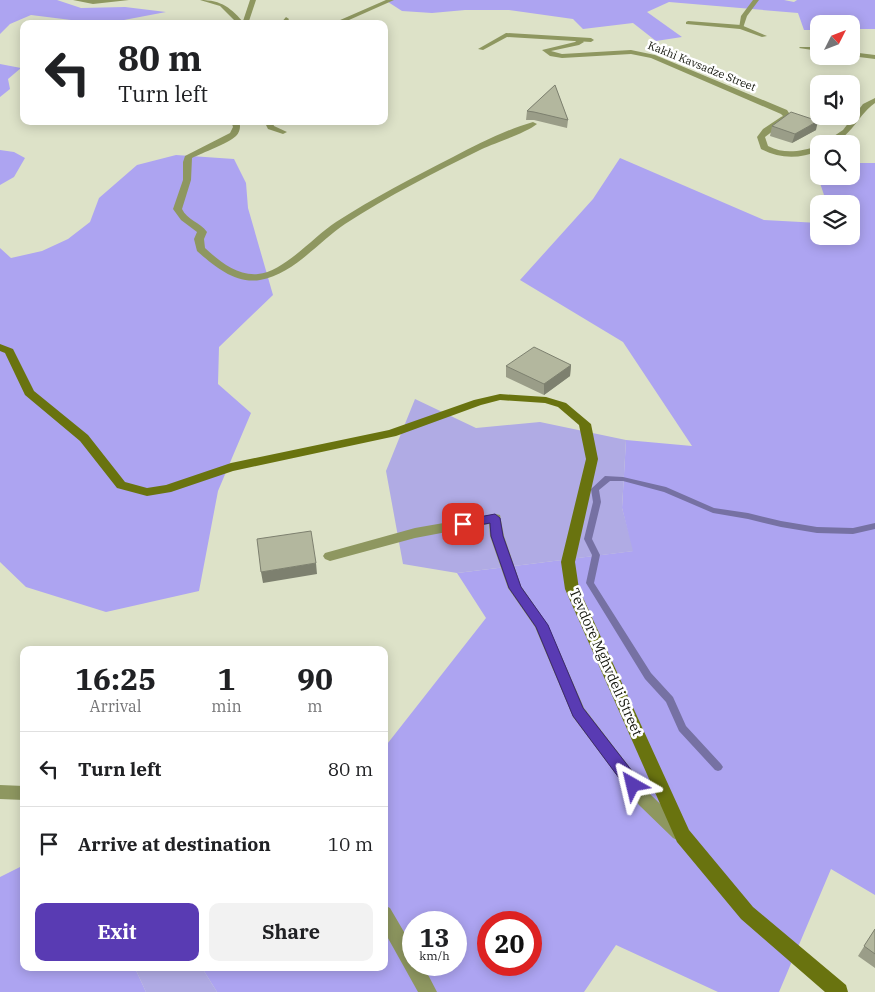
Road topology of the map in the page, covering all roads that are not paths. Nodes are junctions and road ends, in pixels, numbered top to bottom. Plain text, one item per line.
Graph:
1 (76, 0) edge
2 (126, 0) edge
3 (203, 0) edge
4 (253, 0) edge
5 (391, 0) edge
6 (756, 0) edge
7 (240, 20) edge
8 (245, 20) edge
9 (344, 20) edge
10 (688, 23) dead end
11 (741, 27) junction
12 (764, 36) dead end
13 (580, 40) junction
14 (591, 40) dead end
15 (802, 48) dead end
16 (810, 48) edge
17 (481, 49) dead end
18 (860, 56) edge
19 (875, 58) edge
20 (875, 100) edge
21 (787, 116) junction
22 (796, 118) edge
23 (532, 124) edge
24 (235, 125) edge
25 (270, 125) edge
26 (283, 132) dead end
27 (841, 135) edge
28 (810, 151) edge
29 (0, 347) edge
30 (330, 556) dead end
31 (0, 792) edge
32 (20, 793) edge
33 (683, 836) junction
34 (388, 921) edge
35 (428, 992) edge
36 (839, 992) edge

1 - 2 street
3 - 7 street
4 - 8 street
5 - 9 street
6 - 11 street
10 - 11 street
11 - 12 street
13 - 14 street
13 - 17 street
13 - 21 street, Kakhi Kavsadze Street
15 - 16 street
18 - 19 street
20 - 27 street
21 - 22 street
21 - 28 street
23 - 24 street
25 - 26 street
29 - 33 street, Tevdore Mghvdeli Street
30 - 33 street
31 - 32 street
33 - 36 street, Tevdore Mghvdeli Street
34 - 35 street

